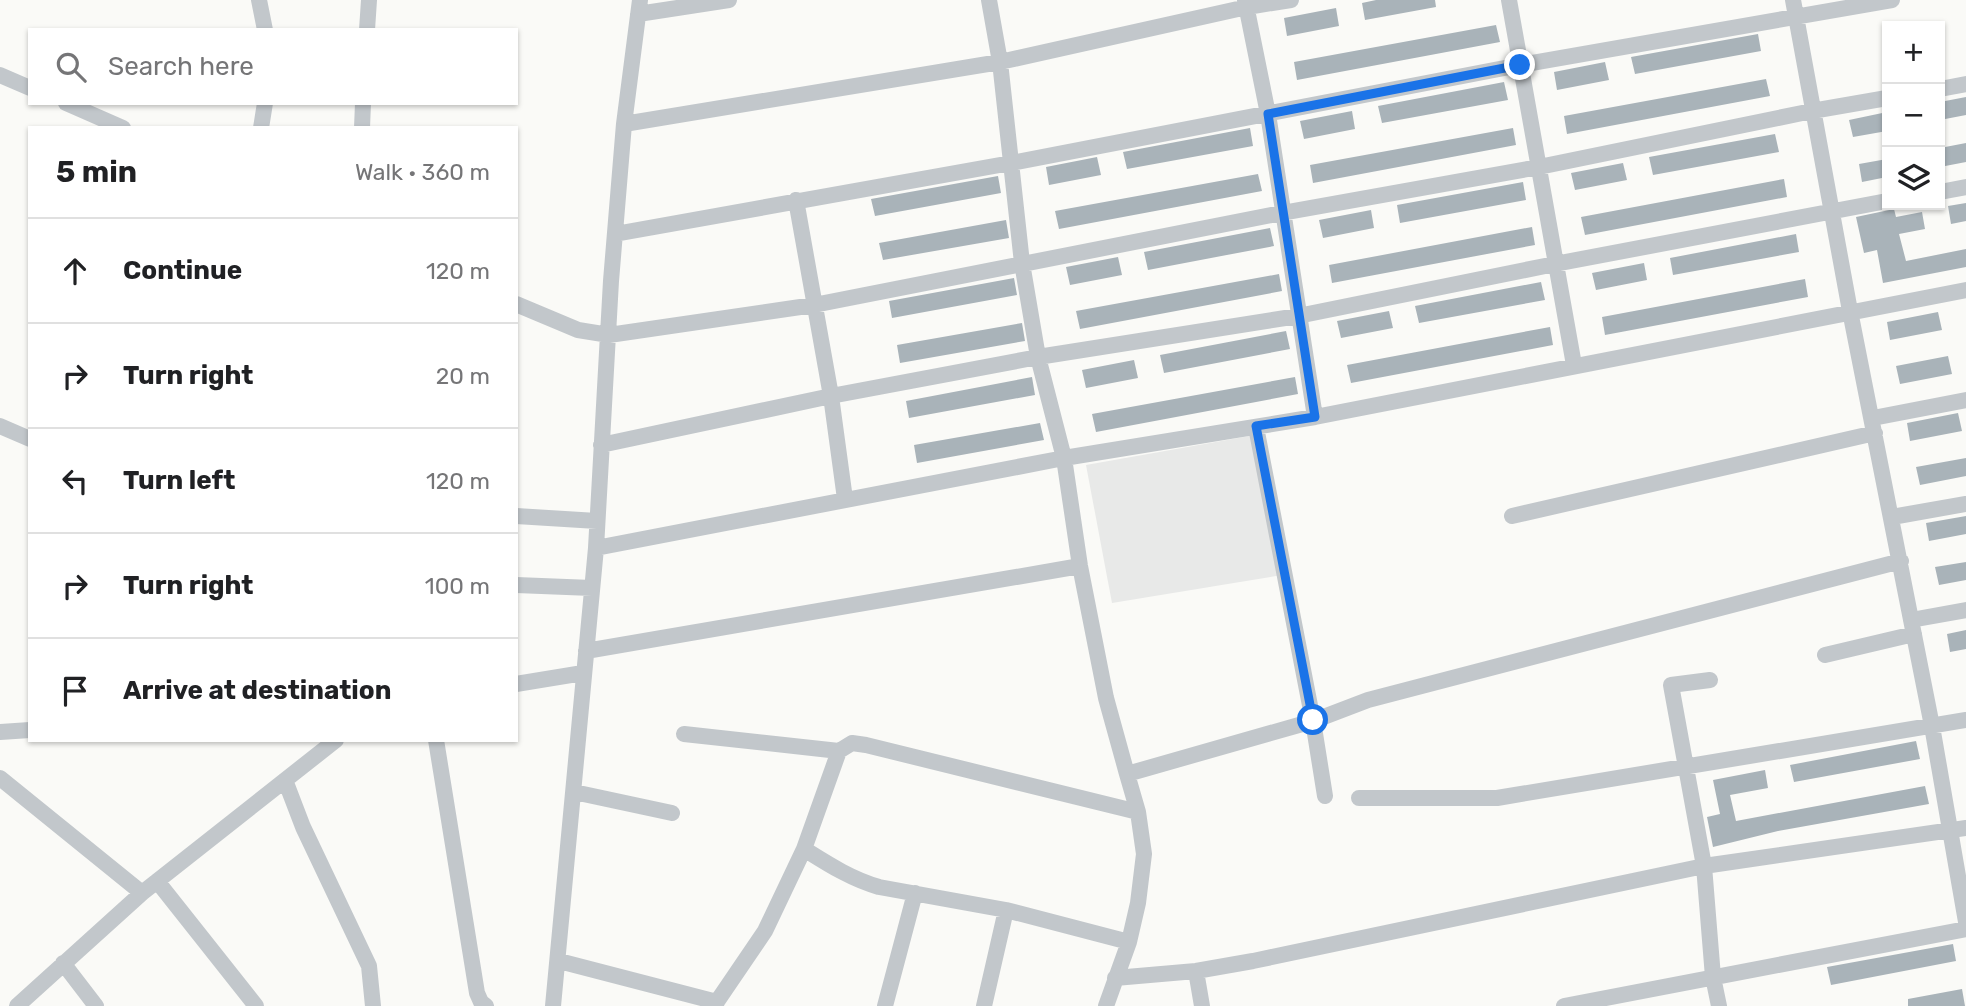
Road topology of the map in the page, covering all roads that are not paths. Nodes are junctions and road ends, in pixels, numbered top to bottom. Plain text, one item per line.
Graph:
1 (259, 0) edge
2 (369, 0) edge
3 (729, 0) edge
4 (989, 0) edge
5 (1291, 0) edge
6 (1509, 0) edge
7 (1793, 0) edge
8 (1892, 0) edge
9 (1246, 4) edge
10 (639, 7) edge
11 (1796, 18) junction
12 (265, 28) edge
13 (367, 28) edge
14 (1000, 62) junction
15 (1520, 65) junction
16 (0, 75) edge
17 (1966, 84) edge
18 (28, 87) edge
19 (1945, 88) edge
20 (1882, 99) edge
21 (71, 105) edge
22 (265, 105) edge
23 (363, 105) edge
24 (1812, 111) junction
25 (1268, 114) junction
26 (624, 124) junction
27 (118, 126) edge
28 (261, 126) edge
29 (362, 126) edge
30 (1010, 163) junction
31 (1539, 167) junction
32 (1966, 187) edge
33 (1945, 191) edge
34 (796, 200) junction
35 (1882, 202) edge
36 (1832, 210) junction
37 (1282, 213) junction
38 (615, 234) junction
39 (1022, 263) junction
40 (1555, 264) junction
41 (1966, 290) edge
42 (518, 305) edge
43 (814, 305) junction
44 (1850, 311) junction
45 (1298, 316) junction
46 (608, 335) junction
47 (1038, 357) junction
48 (1574, 365) junction
49 (831, 396) junction
50 (1966, 400) edge
51 (1315, 417) junction
52 (0, 426) edge
53 (1256, 426) junction
54 (1874, 426) junction
55 (28, 438) edge
56 (601, 445) junction
57 (1064, 458) junction
58 (845, 499) junction
59 (1966, 504) edge
60 (518, 516) edge
61 (1512, 516) dead end
62 (1892, 517) junction
63 (597, 521) junction
64 (596, 548) junction
65 (1901, 561) junction
66 (1080, 566) junction
67 (518, 585) edge
68 (592, 588) junction
69 (1966, 610) edge
70 (1912, 627) junction
71 (586, 651) junction
72 (1825, 655) dead end
73 (583, 673) junction
74 (1710, 680) dead end
75 (518, 684) edge
76 (1313, 720) junction
77 (1966, 720) edge
78 (1932, 726) junction
79 (28, 730) edge
80 (0, 732) edge
81 (684, 734) dead end
82 (333, 742) edge
83 (436, 742) edge
84 (839, 751) junction
85 (1687, 766) junction
86 (1127, 774) junction
87 (0, 778) edge
88 (285, 780) junction
89 (574, 792) junction
90 (1325, 796) dead end
91 (1359, 799) dead end
92 (1138, 812) junction
93 (672, 813) dead end
94 (1959, 829) edge
95 (804, 849) junction
96 (1704, 866) junction
97 (157, 881) junction
98 (142, 893) junction
99 (915, 893) junction
100 (1006, 910) junction
101 (1966, 922) edge
102 (1966, 929) edge
103 (1129, 942) junction
104 (559, 961) junction
105 (64, 963) junction
106 (1196, 971) junction
107 (1713, 977) junction
108 (1115, 978) junction
109 (716, 1004) edge
110 (481, 1005) edge
111 (17, 1006) edge
112 (96, 1006) edge
113 (256, 1006) edge
114 (373, 1006) edge
115 (553, 1006) edge
116 (885, 1006) edge
117 (984, 1006) edge
118 (1105, 1006) edge
119 (1202, 1006) edge
120 (1564, 1006) edge
121 (1719, 1006) edge

1 - 12 street
2 - 13 street
3 - 10 street
4 - 14 street
5 - 9 street
6 - 15 street
7 - 11 street
8 - 11 street
9 - 14 street
9 - 25 street
10 - 26 street
11 - 15 street
11 - 24 street
14 - 26 street
14 - 30 street
15 - 25 street
15 - 31 street
16 - 18 street
17 - 19 street
20 - 24 street
21 - 27 street
22 - 28 street
23 - 29 street
24 - 31 street
24 - 36 street
25 - 30 street
25 - 37 street
26 - 38 street
30 - 34 street
30 - 39 street
31 - 37 street
31 - 40 street
32 - 33 street
34 - 38 street
34 - 43 street
35 - 36 street
36 - 40 street
36 - 44 street
37 - 39 street
37 - 45 street
38 - 46 street
39 - 43 street
39 - 47 street
40 - 45 street
40 - 48 street
41 - 44 street
42 - 46 street
43 - 46 street
43 - 49 street
44 - 48 street
44 - 54 street
45 - 47 street
45 - 51 street
46 - 56 street
47 - 49 street
47 - 57 street
48 - 51 street
49 - 56 street
49 - 58 street
50 - 54 street
51 - 53 street
52 - 55 street
53 - 57 street
53 - 76 street
54 - 61 street
54 - 62 street
56 - 63 street
57 - 58 street
57 - 66 street
58 - 64 street
59 - 62 street
60 - 63 street
62 - 65 street
63 - 64 street
64 - 68 street
65 - 70 street
65 - 76 street
66 - 71 street
66 - 86 street
67 - 68 street
68 - 71 street
69 - 70 street
70 - 72 street
70 - 78 street
71 - 73 street
73 - 75 street
73 - 89 street
74 - 85 street
76 - 86 street
76 - 90 street
77 - 78 street
78 - 85 street
78 - 94 street
79 - 80 street
81 - 84 street
82 - 88 street
83 - 110 street
84 - 92 street
84 - 95 street
85 - 91 street
85 - 96 street
86 - 92 street
87 - 98 street
88 - 97 street
88 - 114 street
89 - 93 street
89 - 104 street
92 - 103 street
94 - 96 street
94 - 101 street
95 - 99 street
95 - 109 street
96 - 106 street
96 - 107 street
97 - 98 street
97 - 113 street
98 - 105 street
99 - 100 street
99 - 116 street
100 - 103 street
100 - 117 street
102 - 107 street
103 - 108 street
104 - 109 street
104 - 115 street
105 - 111 street
105 - 112 street
106 - 108 street
106 - 119 street
107 - 120 street
107 - 121 street
108 - 118 street

